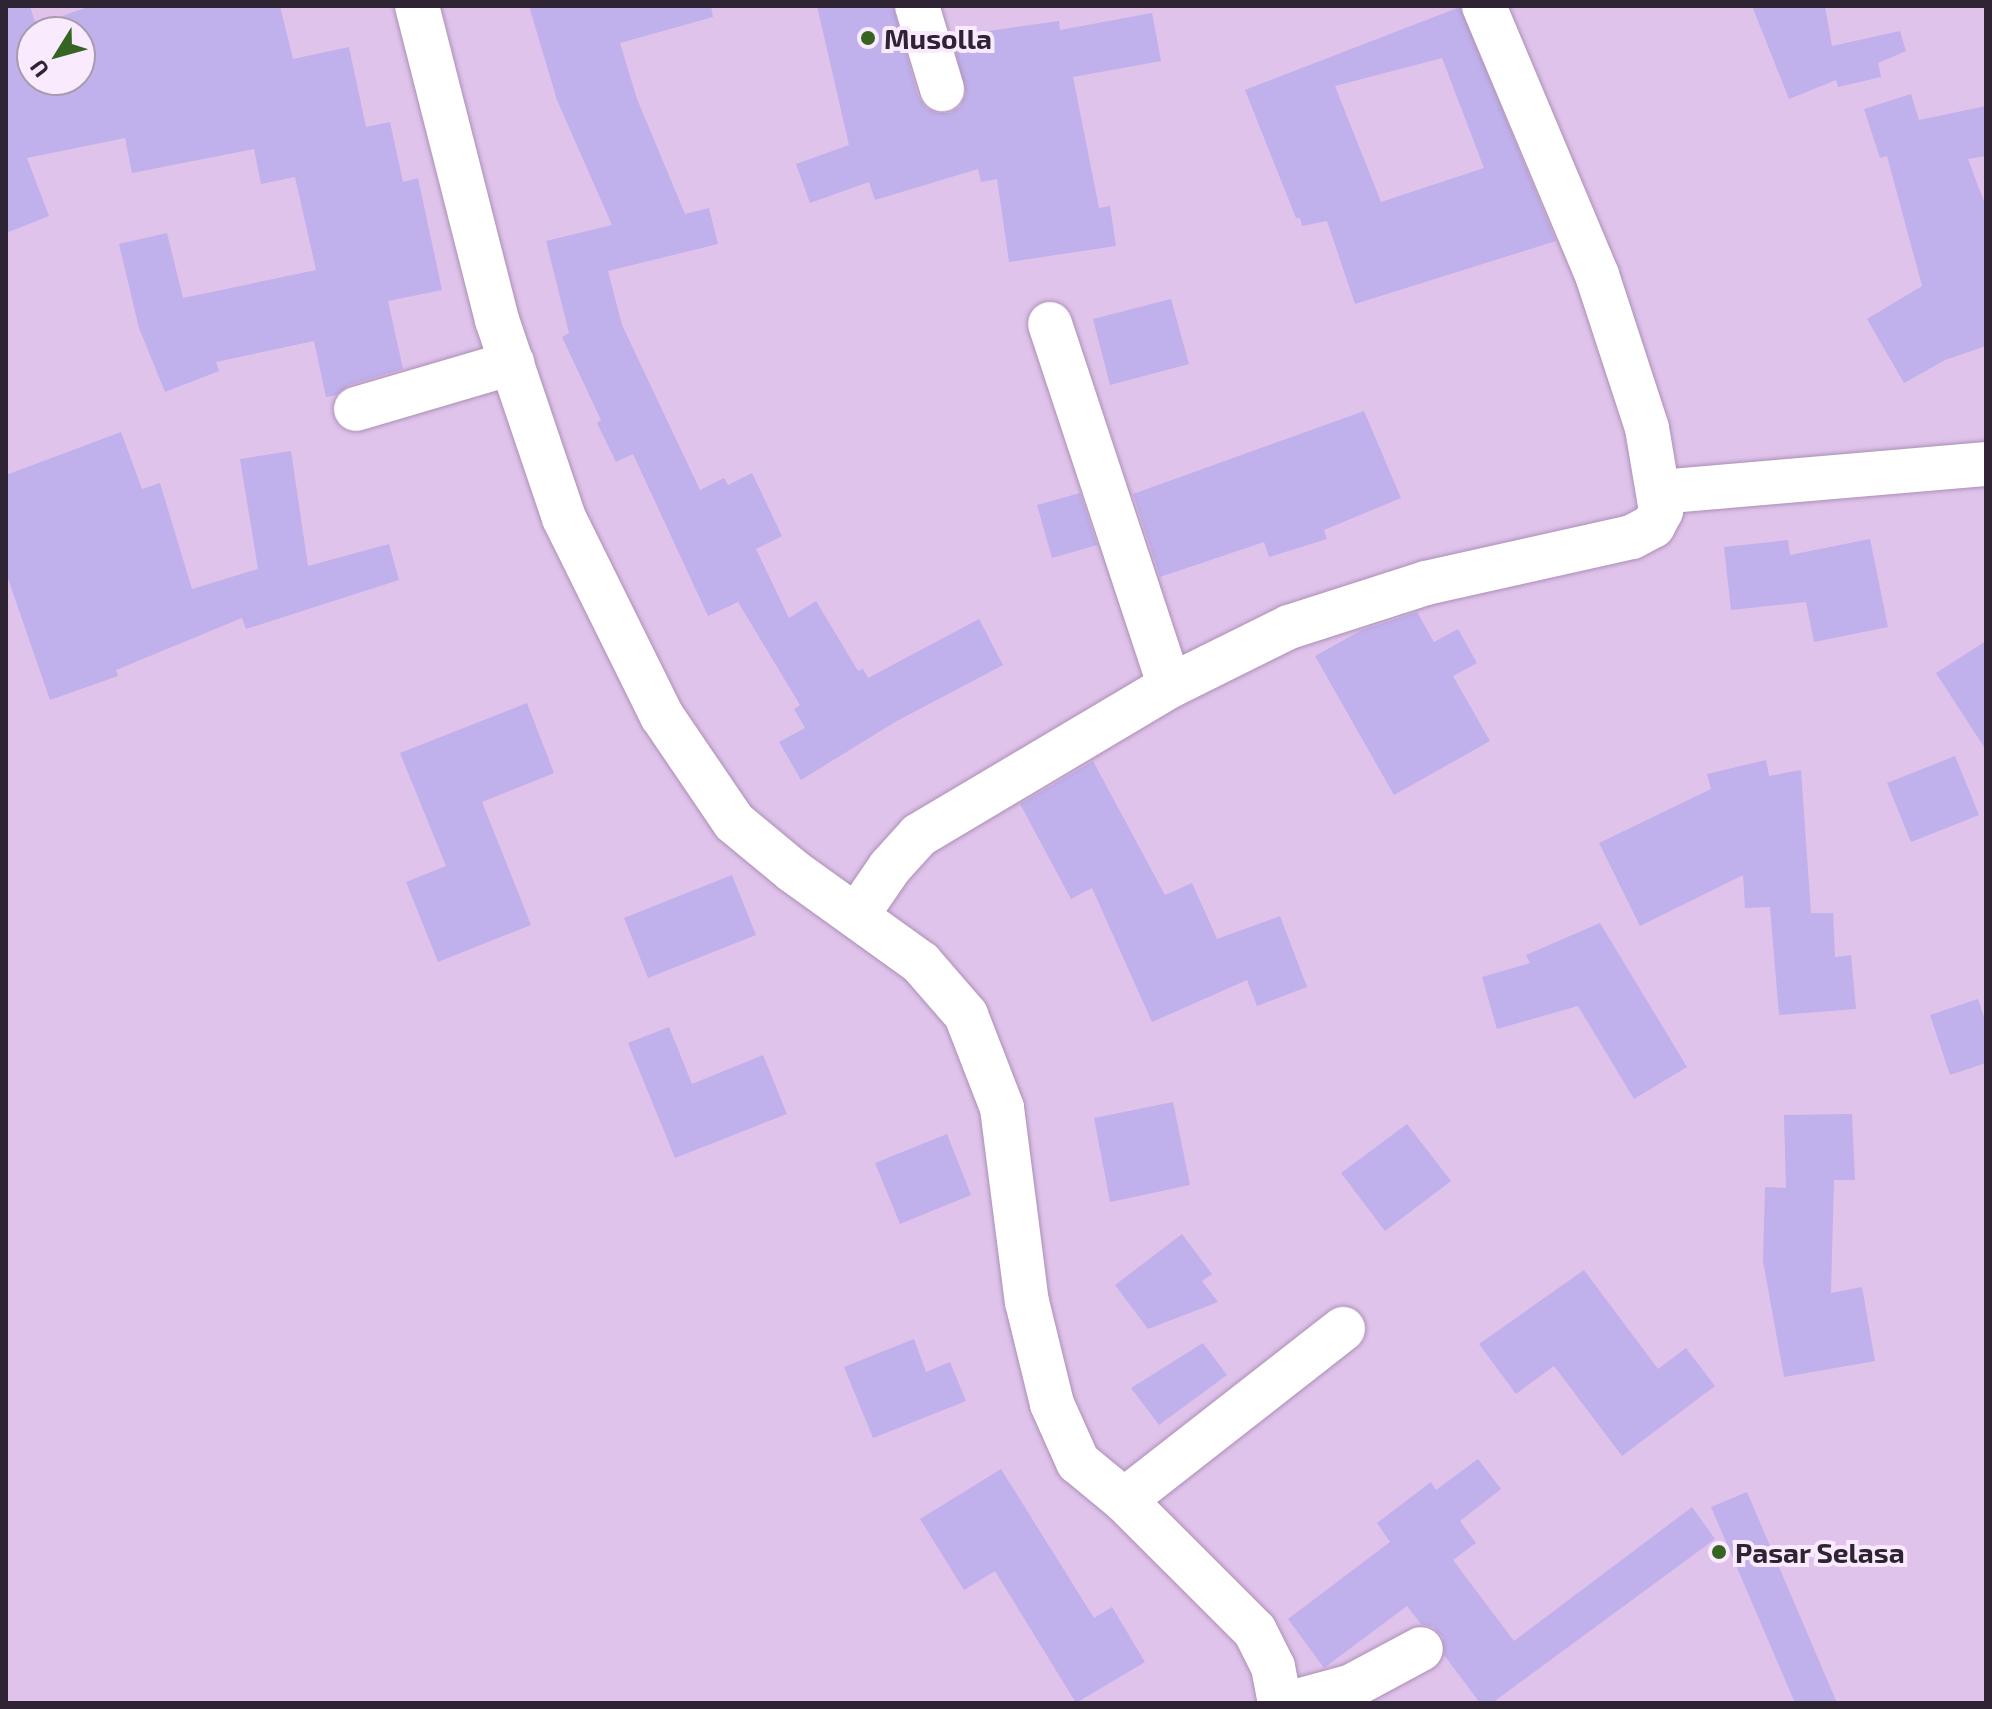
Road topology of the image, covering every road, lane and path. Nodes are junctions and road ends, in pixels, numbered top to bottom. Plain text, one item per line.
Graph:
1 (417, 6) edge
2 (917, 6) edge
3 (1484, 6) edge
4 (942, 89) dead end
5 (1050, 324) dead end
6 (512, 363) junction
7 (356, 409) dead end
8 (1986, 464) edge
9 (1659, 492) junction
10 (1170, 686) junction
11 (857, 915) junction
12 (1343, 1329) dead end
13 (1124, 1500) junction
14 (1421, 1649) dead end
15 (1280, 1703) edge
16 (1290, 1703) edge

1 - 6 street
2 - 4 street
3 - 9 street
5 - 10 street
6 - 7 street
6 - 11 street
8 - 9 street
9 - 10 street
10 - 11 street
11 - 13 street
12 - 13 street
13 - 15 street
14 - 16 street

